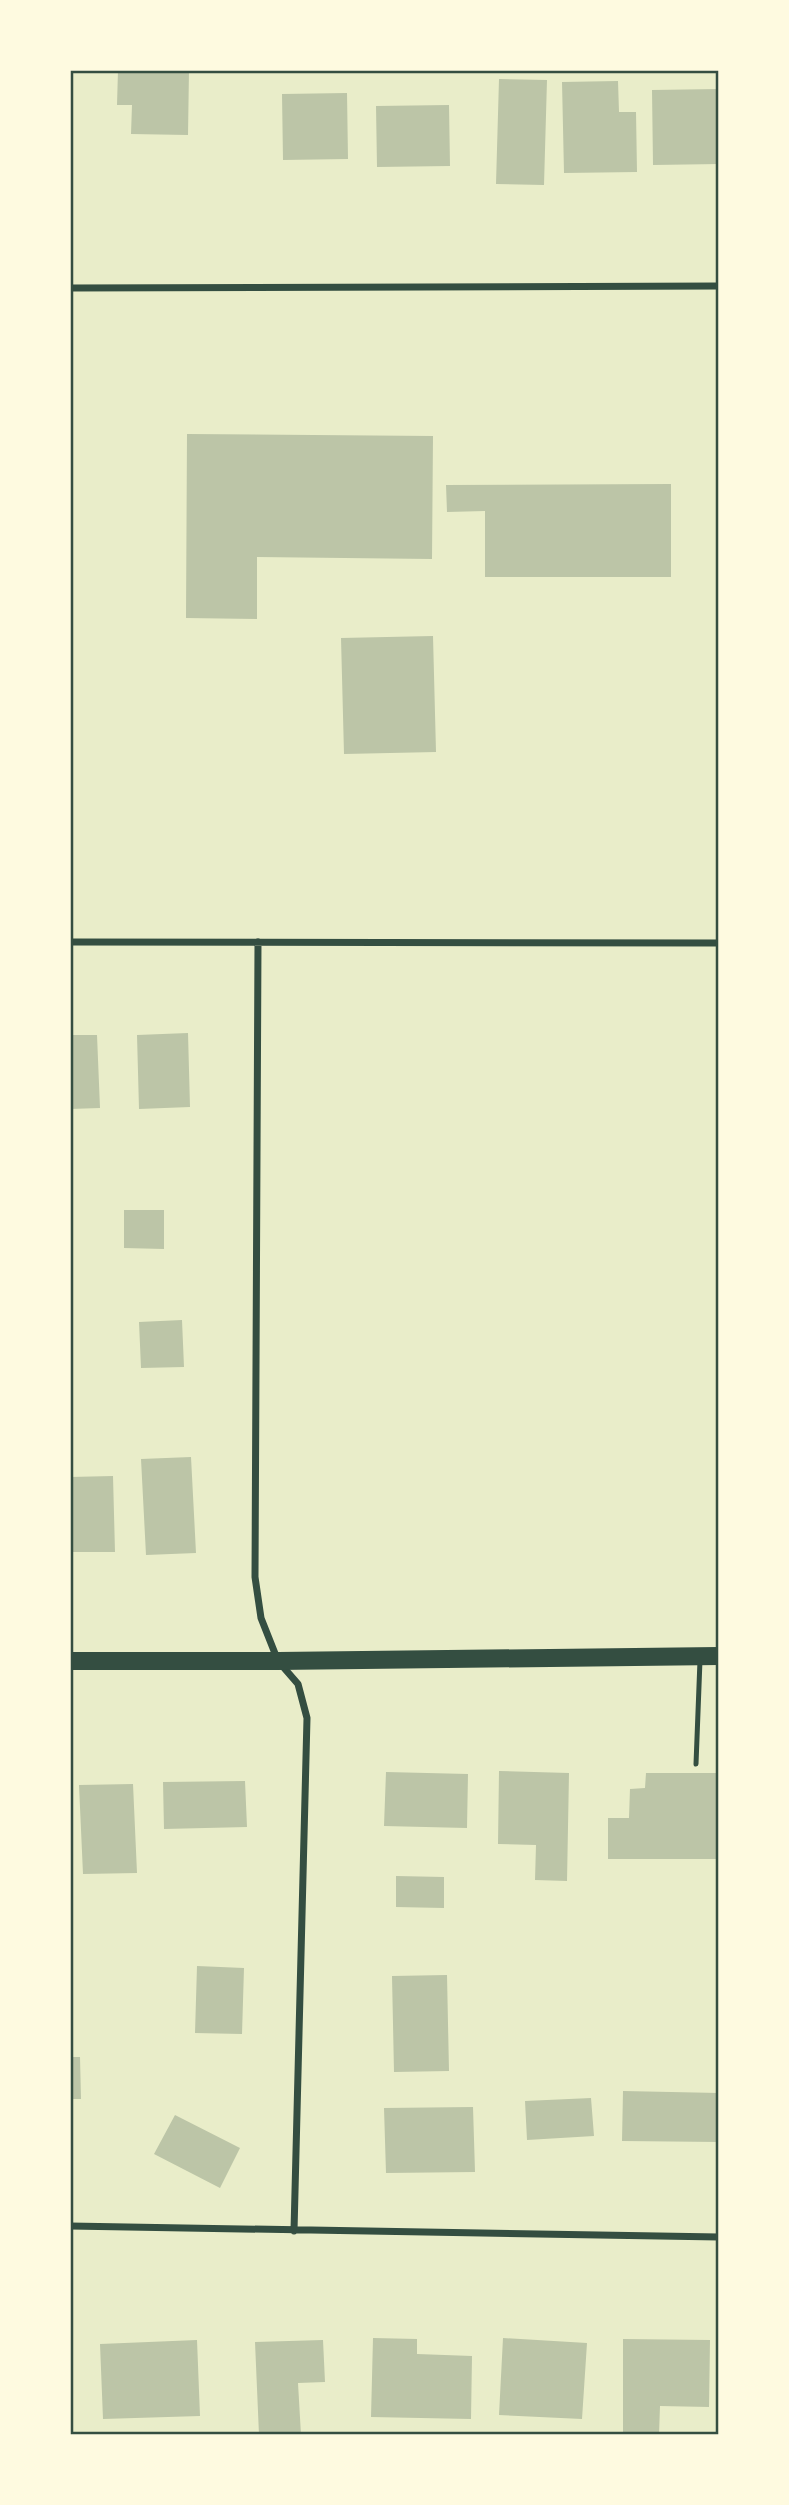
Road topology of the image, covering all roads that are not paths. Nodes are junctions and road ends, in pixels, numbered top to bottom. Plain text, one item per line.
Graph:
1 (719, 286) edge
2 (70, 288) edge
3 (70, 942) edge
4 (258, 942) junction
5 (719, 943) edge
6 (719, 1656) edge
7 (700, 1657) junction
8 (70, 1661) edge
9 (278, 1661) junction
10 (696, 1764) dead end
11 (70, 2226) edge
12 (294, 2231) junction
13 (719, 2237) edge

1 - 2 street
3 - 4 street
4 - 5 street
4 - 9 street
6 - 7 main road
7 - 9 main road
7 - 10 lane
8 - 9 main road
9 - 12 street
11 - 12 street
12 - 13 street

